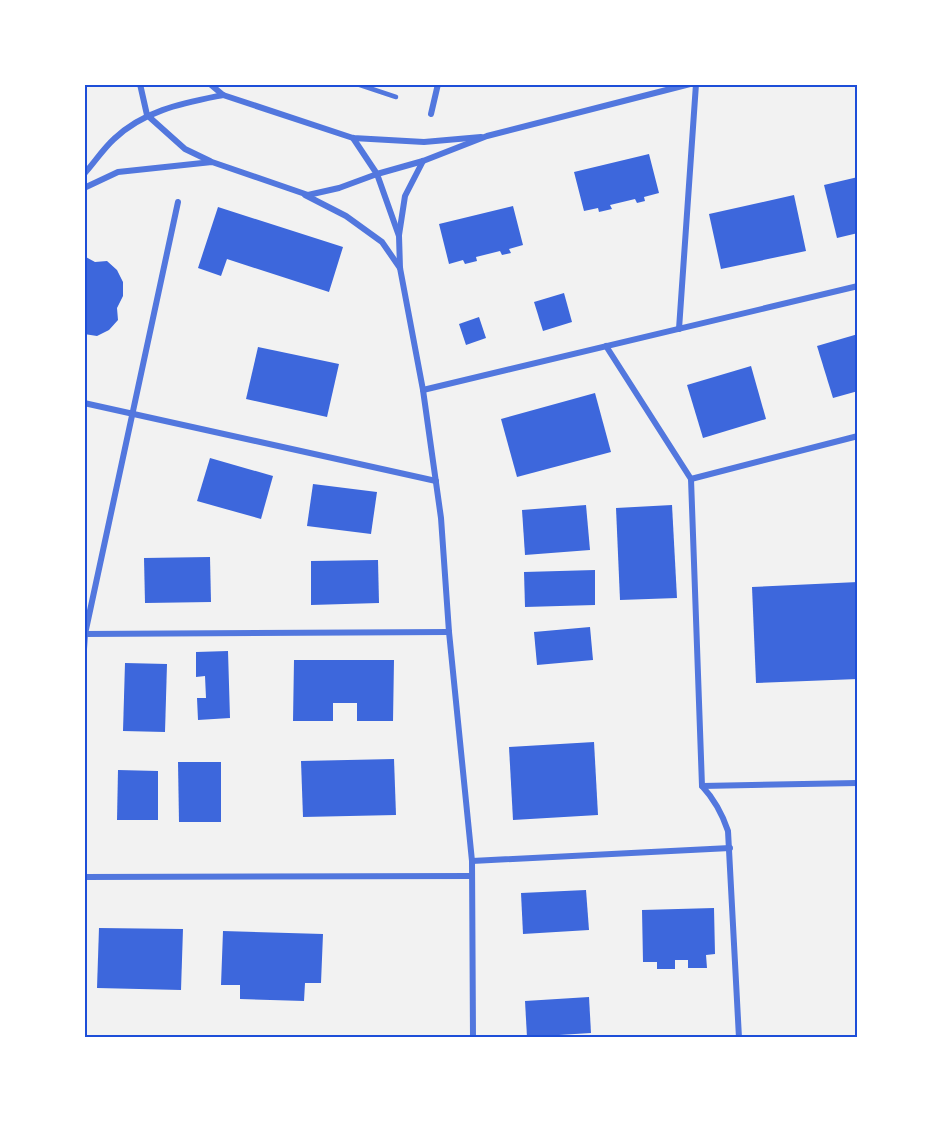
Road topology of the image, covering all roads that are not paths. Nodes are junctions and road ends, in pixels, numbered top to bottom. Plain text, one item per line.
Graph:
1 (140, 84) edge
2 (210, 84) edge
3 (357, 84) edge
4 (438, 84) edge
5 (690, 84) edge
6 (696, 84) edge
7 (224, 95) junction
8 (396, 97) dead end
9 (431, 114) dead end
10 (147, 115) junction
11 (487, 136) junction
12 (353, 138) junction
13 (423, 161) junction
14 (212, 162) junction
15 (84, 174) edge
16 (377, 174) junction
17 (84, 188) edge
18 (303, 194) junction
19 (178, 202) dead end
20 (399, 236) junction
21 (400, 268) junction
22 (858, 286) edge
23 (679, 329) junction
24 (606, 346) junction
25 (423, 390) junction
26 (84, 403) edge
27 (132, 412) junction
28 (858, 436) edge
29 (691, 479) junction
30 (436, 481) junction
31 (449, 632) junction
32 (85, 634) edge
33 (84, 649) edge
34 (858, 783) edge
35 (702, 786) junction
36 (730, 848) junction
37 (472, 861) junction
38 (472, 876) junction
39 (84, 877) edge
40 (473, 1038) edge
41 (739, 1038) edge

1 - 10 street
2 - 7 street
3 - 8 lane
4 - 9 street
5 - 11 street
6 - 23 street
7 - 10 street
7 - 12 street
10 - 14 street
10 - 15 street
11 - 12 street
11 - 13 street
12 - 16 street
13 - 16 street
13 - 20 street
14 - 17 street
14 - 18 street
16 - 18 street
16 - 20 street
18 - 21 street
19 - 27 street
20 - 21 street
21 - 25 street
22 - 23 street
23 - 24 street
24 - 25 street
24 - 29 street
25 - 30 street
26 - 27 street
27 - 30 street
27 - 32 street
28 - 29 street
29 - 35 street
30 - 31 street
31 - 32 street
31 - 37 street
32 - 33 street
34 - 35 street
35 - 36 street
36 - 37 street
36 - 41 street
37 - 38 street
38 - 39 street
38 - 40 street

